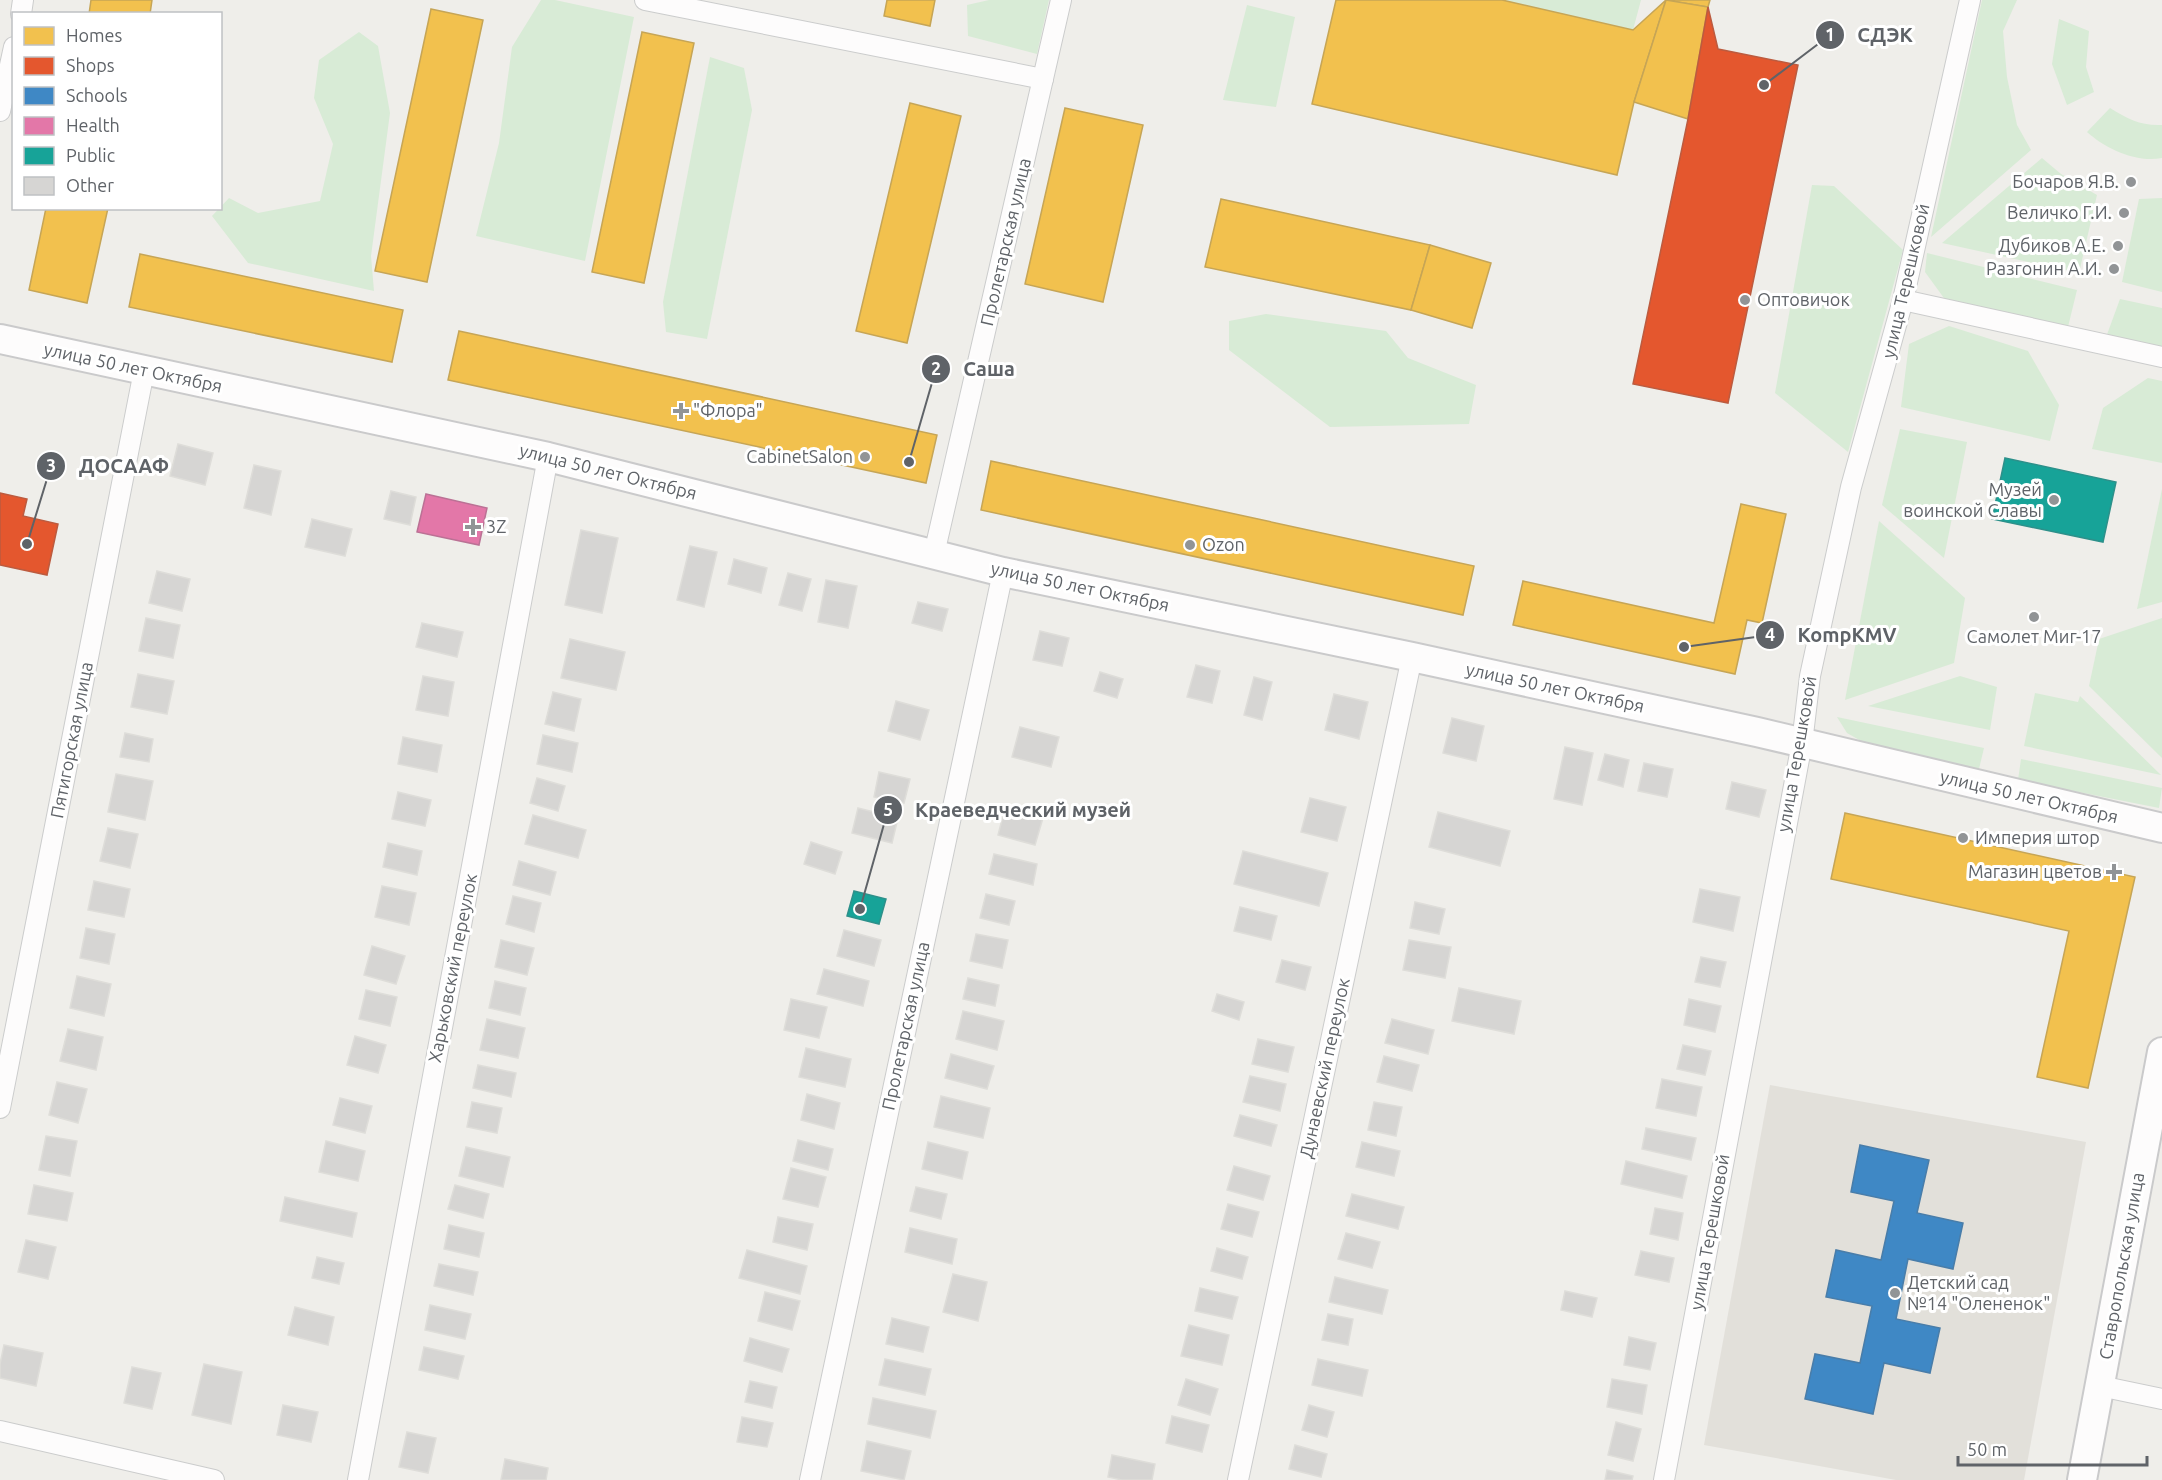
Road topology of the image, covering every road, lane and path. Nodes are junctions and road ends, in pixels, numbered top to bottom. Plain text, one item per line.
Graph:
1 (645, 0) edge
2 (1061, 0) edge
3 (1970, 0) edge
4 (12, 56) edge
5 (1043, 79) junction
6 (0, 111) edge
7 (1903, 300) junction
8 (0, 339) edge
9 (2162, 357) edge
10 (144, 371) junction
11 (548, 457) junction
12 (934, 554) junction
13 (1003, 572) junction
14 (1412, 657) junction
15 (1802, 743) junction
16 (2162, 828) edge
17 (2162, 1052) edge
18 (0, 1108) edge
19 (2100, 1386) junction
20 (2162, 1399) edge
21 (0, 1431) edge
22 (214, 1480) edge
23 (358, 1480) edge
24 (810, 1480) edge
25 (1239, 1480) edge
26 (1664, 1480) edge
27 (2082, 1480) edge

1 - 5 street
2 - 5 street, Пролетарская улица
3 - 7 street, улица Терешковой
4 - 6 street
5 - 12 street, Пролетарская улица
7 - 9 street
7 - 15 street, улица Терешковой
8 - 10 main road, улица 50 лет Октября
10 - 11 main road, улица 50 лет Октября
10 - 18 street, Пятигорская улица
11 - 12 main road, улица 50 лет Октября
11 - 23 street, Харьковский переулок
12 - 13 main road, улица 50 лет Октября
13 - 14 main road, улица 50 лет Октября
13 - 24 street, Пролетарская улица
14 - 15 main road, улица 50 лет Октября
14 - 25 street, Дунаевский переулок
15 - 16 main road, улица 50 лет Октября
15 - 26 street, улица Терешковой
17 - 19 main road, Ставропольская улица
19 - 20 street
19 - 27 main road, Ставропольская улица
21 - 22 street

